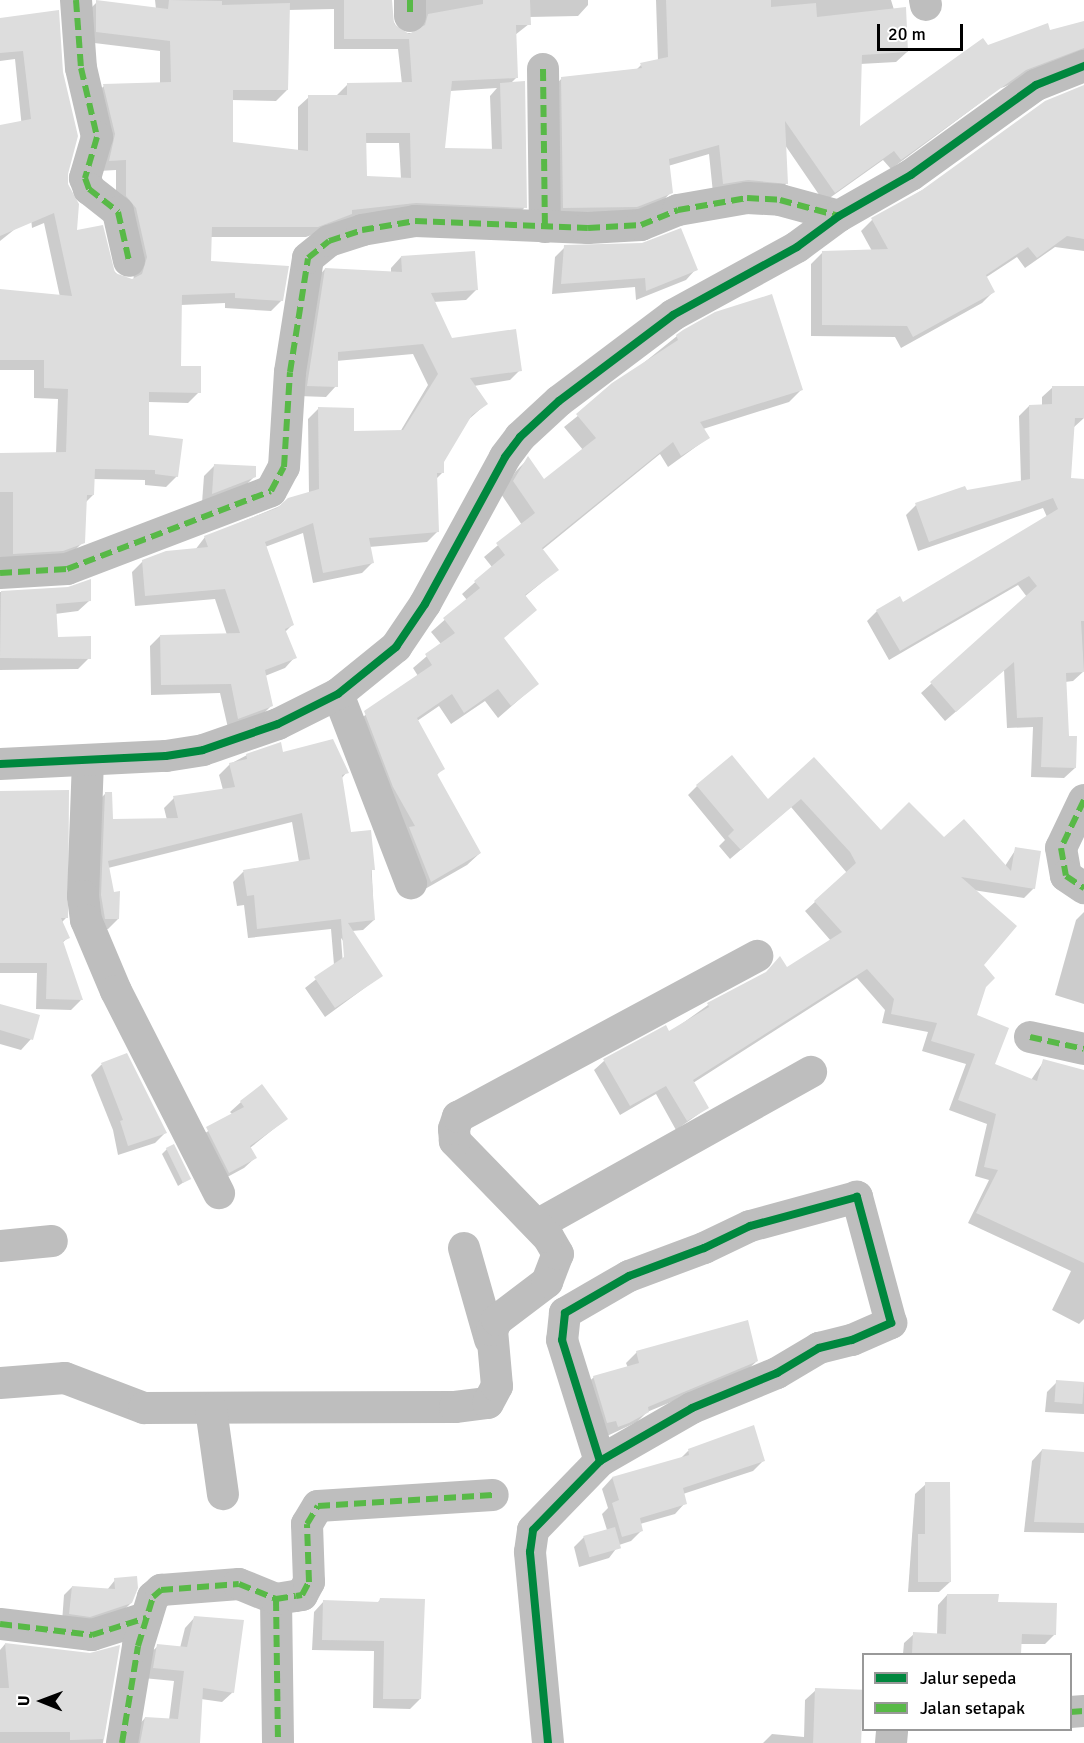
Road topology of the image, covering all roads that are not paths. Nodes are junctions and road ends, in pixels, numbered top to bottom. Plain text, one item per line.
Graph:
1 (76, 0) edge
2 (1084, 66) edge
3 (543, 69) dead end
4 (839, 216) junction
5 (545, 226) junction
6 (129, 261) dead end
7 (0, 573) edge
8 (338, 694) junction
9 (88, 760) junction
10 (0, 765) edge
11 (1084, 800) edge
12 (411, 883) dead end
13 (1084, 888) edge
14 (757, 956) dead end
15 (1030, 1037) dead end
16 (1084, 1049) edge
17 (812, 1072) dead end
18 (219, 1193) dead end
19 (537, 1225) junction
20 (52, 1241) dead end
21 (0, 1246) edge
22 (464, 1248) dead end
23 (490, 1339) junction
24 (0, 1383) edge
25 (211, 1409) junction
26 (600, 1461) junction
27 (223, 1494) dead end
28 (494, 1495) dead end
29 (276, 1599) junction
30 (146, 1618) junction
31 (0, 1624) edge
32 (122, 1743) edge
33 (278, 1743) edge
34 (548, 1743) edge

1 - 6 street
2 - 4 street
3 - 5 street
4 - 5 street
4 - 8 street
5 - 7 street
8 - 9 street
8 - 12 street
9 - 10 street
9 - 18 street
11 - 13 street
14 - 19 street
15 - 16 street
17 - 19 street
19 - 23 street
20 - 21 street
22 - 23 street
23 - 25 street
24 - 25 street
25 - 27 street
26 - 26 street
26 - 34 street
28 - 29 street
29 - 30 street
29 - 33 street
30 - 31 street
30 - 32 street

